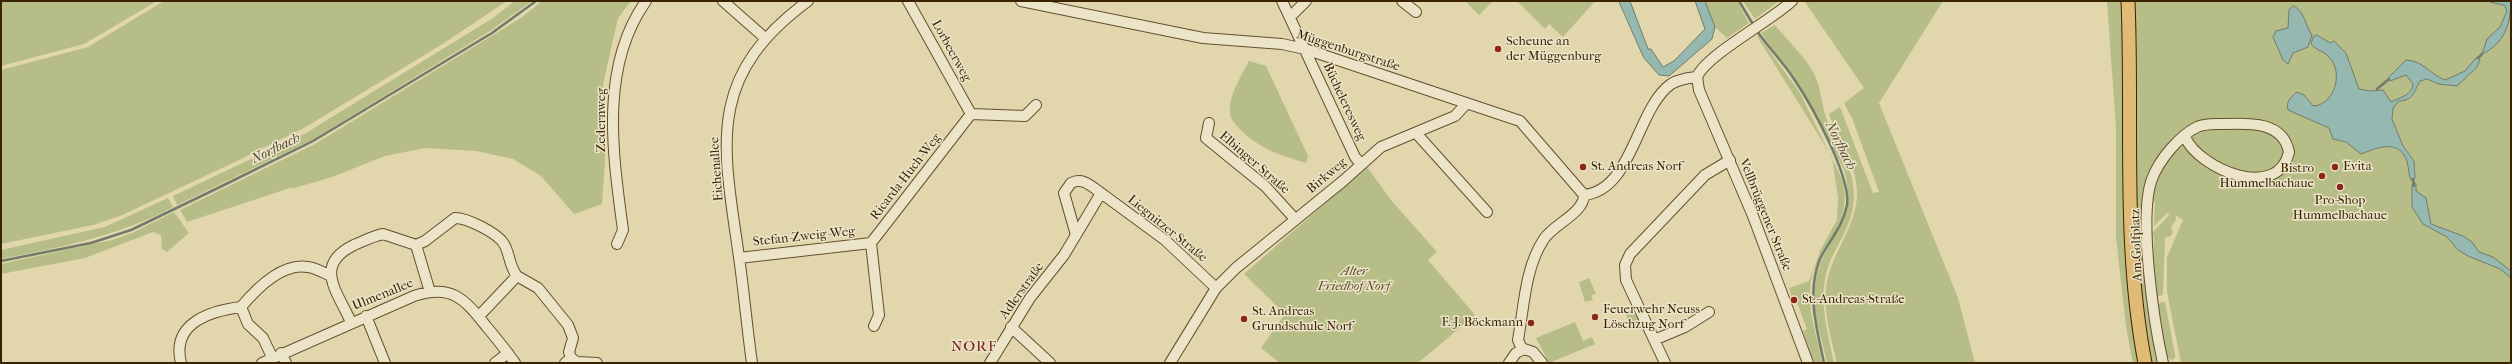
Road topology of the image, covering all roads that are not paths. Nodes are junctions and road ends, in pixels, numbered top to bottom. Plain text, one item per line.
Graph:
1 (646, 1) edge
2 (723, 1) edge
3 (808, 1) edge
4 (908, 1) edge
5 (1021, 1) edge
6 (1282, 1) edge
7 (1306, 1) edge
8 (1402, 1) edge
9 (1792, 1) edge
10 (2128, 1) edge
11 (1416, 12) dead end
12 (1290, 17) junction
13 (765, 38) junction
14 (1305, 49) junction
15 (1697, 77) junction
16 (1466, 104) junction
17 (1036, 106) dead end
18 (971, 114) junction
19 (1209, 123) dead end
20 (1416, 133) junction
21 (2185, 137) junction
22 (1730, 160) junction
23 (1361, 164) junction
24 (1101, 193) junction
25 (1584, 195) junction
26 (1486, 212) dead end
27 (1295, 219) junction
28 (1076, 235) junction
29 (871, 243) junction
30 (617, 244) dead end
31 (416, 245) junction
32 (739, 258) junction
33 (331, 276) junction
34 (517, 276) junction
35 (1216, 288) junction
36 (430, 292) junction
37 (241, 307) junction
38 (1709, 312) dead end
39 (366, 316) junction
40 (479, 316) junction
41 (351, 322) junction
42 (874, 326) dead end
43 (1011, 327) junction
44 (1654, 340) junction
45 (1526, 349) junction
46 (281, 353) junction
47 (508, 353) junction
48 (272, 357) junction
49 (568, 361) edge
50 (181, 363) edge
51 (262, 363) edge
52 (286, 363) edge
53 (385, 363) edge
54 (495, 363) edge
55 (515, 363) edge
56 (597, 363) edge
57 (752, 363) edge
58 (990, 363) edge
59 (1050, 363) edge
60 (1170, 363) edge
61 (1509, 363) edge
62 (1542, 363) edge
63 (1665, 363) edge
64 (1808, 363) edge
65 (2146, 363) edge
66 (2163, 363) edge

1 - 30 street, Zedernweg
2 - 13 street
3 - 13 street, Eichenallee
4 - 18 street, Lorbeerweg
5 - 14 street, Müggenburgstraße
6 - 12 street
7 - 12 street
8 - 11 street
9 - 15 street
10 - 65 main road
12 - 14 street
13 - 32 street, Eichenallee
14 - 16 street, Müggenburgstraße
14 - 23 street, Bücheleresweg
15 - 22 street, Vellbrüggener Straße
15 - 25 street
16 - 20 street, Birkweg
16 - 25 street, Müggenburgstraße
17 - 18 street
18 - 29 street, Ricarda-Huch-Weg
19 - 27 street, Elbinger Straße
20 - 23 street, Birkweg
20 - 26 street
21 - 21 street, Am Golfplatz
21 - 66 street, Am Golfplatz
22 - 44 street
22 - 64 street, Vellbrüggener Straße
23 - 27 street, Birkweg
24 - 28 street
24 - 28 street, Liegnitzer Straße
24 - 35 street, Liegnitzer Straße
25 - 45 street
27 - 35 street, Birkweg
28 - 43 street, Adlerstraße
29 - 32 street, Stefan-Zweig-Weg
29 - 42 street
31 - 33 street
31 - 34 street
31 - 36 street
32 - 57 street, Eichenallee
33 - 37 street
33 - 41 street
34 - 40 street
34 - 49 street
35 - 60 street, Birkweg
36 - 39 street, Ulmenallee
36 - 40 street, Ulmenallee
37 - 48 street
37 - 50 street
38 - 44 street
39 - 41 street, Ulmenallee
39 - 53 street
40 - 47 street, Ulmenallee
41 - 46 street, Ulmenallee
43 - 58 street, Adlerstraße
43 - 59 street
44 - 63 street
45 - 61 street
45 - 62 street
46 - 48 street, Ulmenallee
46 - 52 street
47 - 54 street
47 - 55 street, Ulmenallee
48 - 51 street, Ulmenallee
49 - 56 street

